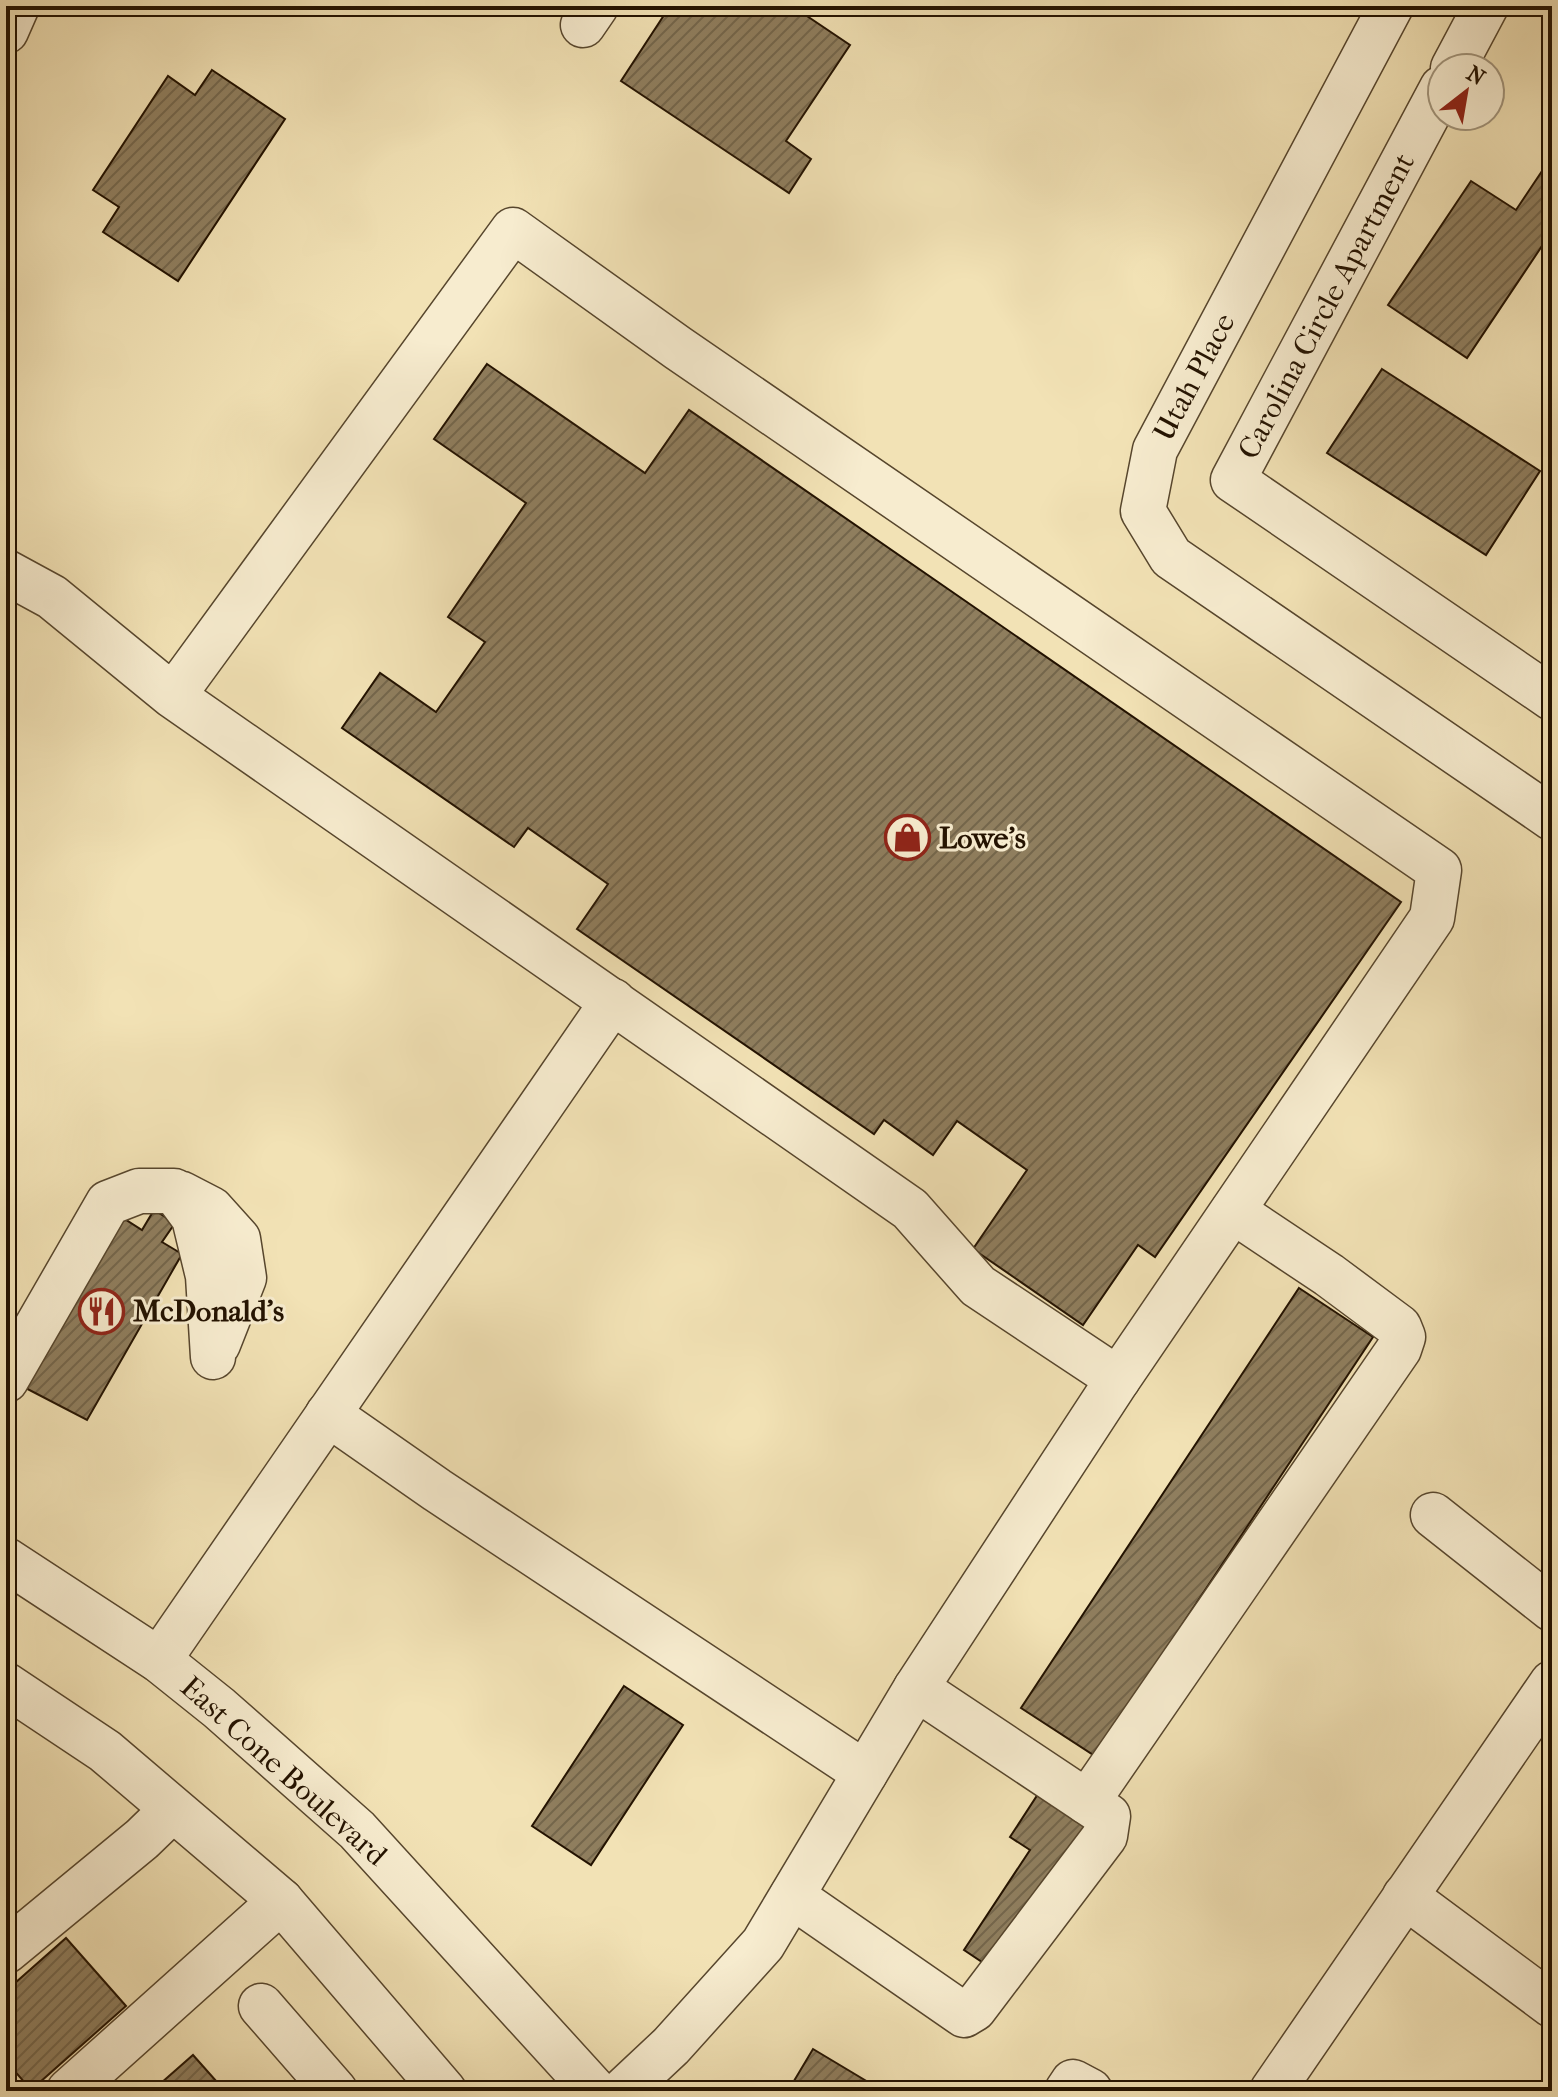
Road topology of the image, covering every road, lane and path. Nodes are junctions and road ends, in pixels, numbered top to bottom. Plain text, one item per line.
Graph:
1 (17, 6) edge
2 (1391, 6) edge
3 (1486, 6) edge
4 (6, 31) edge
5 (1462, 52) edge
6 (1426, 118) edge
7 (6, 572) edge
8 (173, 696) junction
9 (1552, 698) edge
10 (1552, 818) edge
11 (613, 1001) junction
12 (1233, 1211) junction
13 (213, 1357) dead end
14 (1118, 1379) junction
15 (6, 1380) edge
16 (328, 1414) junction
17 (1433, 1515) dead end
18 (6, 1560) edge
19 (1552, 1609) edge
20 (159, 1660) junction
21 (1552, 1683) edge
22 (6, 1685) edge
23 (916, 1688) junction
24 (865, 1773) junction
25 (1087, 1802) junction
26 (172, 1810) junction
27 (792, 1896) junction
28 (1405, 1896) junction
29 (281, 1901) junction
30 (6, 1951) edge
31 (1552, 2005) edge
32 (261, 2006) dead end
33 (438, 2089) edge
34 (69, 2091) edge
35 (335, 2091) edge
36 (595, 2091) edge
37 (623, 2091) edge
38 (1067, 2091) edge
39 (1090, 2091) edge
40 (1272, 2091) edge

1 - 4 street
2 - 10 street, Utah Place
3 - 5 street
6 - 9 street, Carolina Circle Apartment
7 - 8 street
8 - 11 street
8 - 12 street
11 - 14 street
11 - 16 street
12 - 14 street
12 - 25 street
13 - 15 street
14 - 23 street
16 - 20 street
16 - 24 street
17 - 19 street
18 - 20 street, East Cone Boulevard
20 - 36 street, East Cone Boulevard
21 - 28 street
22 - 26 street
23 - 24 street
23 - 25 street
24 - 27 street
25 - 27 street
26 - 29 street
26 - 30 street
27 - 37 street
28 - 31 street
28 - 40 street
29 - 33 street
29 - 34 street
32 - 35 street
38 - 39 street

